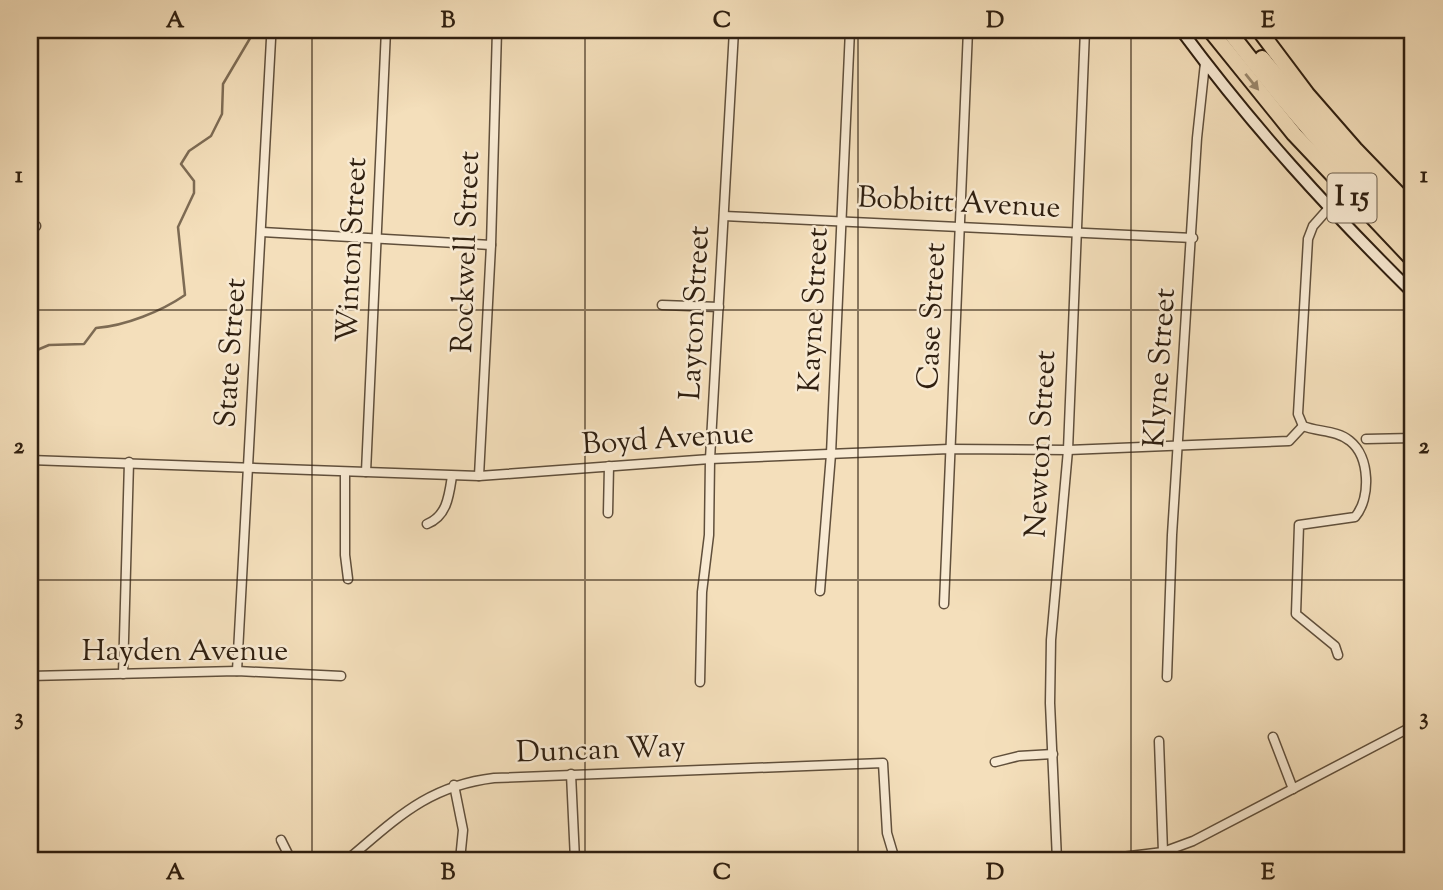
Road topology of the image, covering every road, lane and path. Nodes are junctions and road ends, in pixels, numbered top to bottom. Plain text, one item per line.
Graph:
1 (386, 30) edge
2 (497, 30) edge
3 (734, 30) edge
4 (850, 30) edge
5 (968, 30) edge
6 (1085, 30) edge
7 (1181, 30) edge
8 (1210, 30) edge
9 (1228, 30) edge
10 (1240, 30) edge
11 (1259, 30) edge
12 (271, 38) dead end
13 (1205, 63) junction
14 (1328, 209) junction
15 (1413, 209) edge
16 (724, 216) junction
17 (842, 221) junction
18 (1413, 225) edge
19 (960, 228) junction
20 (262, 232) junction
21 (1074, 233) junction
22 (1193, 238) junction
23 (374, 239) junction
24 (1413, 241) edge
25 (491, 245) junction
26 (1413, 260) edge
27 (1413, 293) edge
28 (662, 305) dead end
29 (719, 307) junction
30 (1303, 426) junction
31 (1413, 438) edge
32 (1366, 439) dead end
33 (1179, 445) junction
34 (949, 449) junction
35 (1068, 450) junction
36 (831, 454) junction
37 (710, 459) junction
38 (30, 460) edge
39 (129, 463) junction
40 (248, 466) junction
41 (609, 466) junction
42 (345, 472) junction
43 (366, 472) junction
44 (452, 476) junction
45 (480, 477) junction
46 (1413, 489) edge
47 (1409, 510) dead end
48 (608, 513) dead end
49 (427, 524) dead end
50 (348, 579) dead end
51 (820, 591) dead end
52 (944, 604) dead end
53 (1338, 656) dead end
54 (237, 671) junction
55 (123, 674) junction
56 (30, 676) edge
57 (341, 676) dead end
58 (1167, 677) dead end
59 (700, 682) dead end
60 (1413, 726) edge
61 (1273, 737) dead end
62 (1159, 741) dead end
63 (1053, 754) junction
64 (995, 762) dead end
65 (571, 774) junction
66 (454, 785) junction
67 (1293, 789) junction
68 (281, 840) dead end
69 (1163, 852) junction
70 (291, 860) edge
71 (347, 860) edge
72 (460, 860) edge
73 (575, 860) edge
74 (895, 860) edge
75 (1058, 860) edge
76 (1097, 860) edge

1 - 23 street, Winton Street
2 - 25 street, Rockwell Street
3 - 16 street, Layton Street
4 - 17 street, Kayne Street
5 - 19 street, Case Street
6 - 21 street, Newton Street
7 - 13 main road
8 -> 26 highway, I 15
9 - 24 highway
10 - 18 highway
11 - 15 highway, I 15
12 - 20 street, State Street
13 - 14 main road
13 - 22 street, Klyne Street
14 - 27 main road
14 - 30 street
16 - 17 street, Bobbitt Avenue
16 - 29 street, Layton Street
17 - 19 street, Bobbitt Avenue
17 - 36 street, Kayne Street
19 - 21 street, Bobbitt Avenue
19 - 34 street, Case Street
20 - 23 street
20 - 40 street, State Street
21 - 22 street, Bobbitt Avenue
21 - 35 street, Newton Street
22 - 33 street, Klyne Street
23 - 25 street
23 - 43 street, Winton Street
25 - 45 street, Rockwell Street
28 - 29 street
29 - 37 street, Layton Street
30 - 33 street, Boyd Avenue
30 - 53 street
31 - 32 street
33 - 35 street, Boyd Avenue
33 - 58 street, Klyne Street
34 - 35 street, Boyd Avenue
34 - 36 street, Boyd Avenue
34 - 52 street, Case Street
35 - 63 street, Newton Street
36 - 37 street, Boyd Avenue
36 - 51 street, Kayne Street
37 - 41 street, Boyd Avenue
37 - 59 street, Layton Street
38 - 39 street, Boyd Avenue
39 - 40 street, Boyd Avenue
39 - 55 street
40 - 42 street, Boyd Avenue
40 - 54 street, State Street
41 - 45 street, Boyd Avenue
41 - 48 street
42 - 43 street, Boyd Avenue
42 - 50 street
43 - 44 street, Boyd Avenue
44 - 45 street, Boyd Avenue
44 - 49 street
46 - 47 street
54 - 55 street, Hayden Avenue
54 - 57 street, Hayden Avenue
55 - 56 street, Hayden Avenue
60 - 67 street
61 - 67 street
62 - 69 street
63 - 64 street
63 - 75 street, Newton Street
65 - 66 street, Duncan Way
65 - 73 street
65 - 74 street, Duncan Way
66 - 71 street, Duncan Way
66 - 72 street
67 - 69 street
68 - 70 street
69 - 76 street

